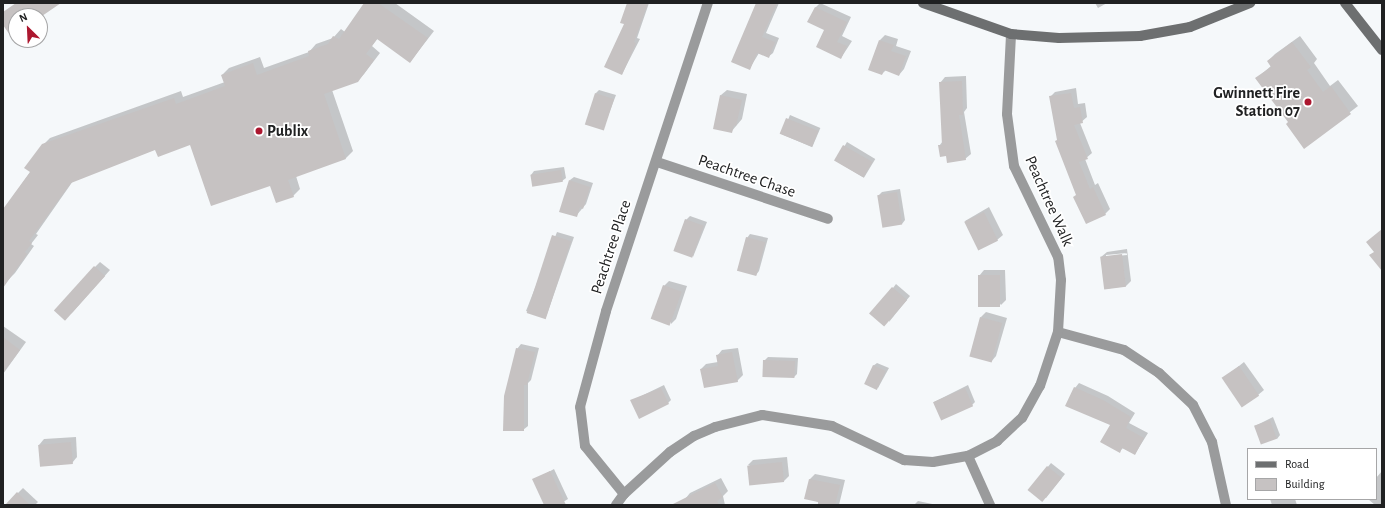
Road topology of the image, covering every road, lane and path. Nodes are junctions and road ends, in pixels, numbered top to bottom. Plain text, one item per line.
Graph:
1 (708, 3) edge
2 (923, 3) edge
3 (1250, 3) edge
4 (1345, 3) edge
5 (1011, 34) junction
6 (1382, 50) edge
7 (657, 162) junction
8 (828, 219) dead end
9 (1058, 332) junction
10 (968, 456) junction
11 (624, 494) junction
12 (616, 505) edge
13 (990, 505) edge
14 (1226, 505) edge

1 - 7 street, Peachtree Place
2 - 5 main road
3 - 5 main road
4 - 6 main road
5 - 9 street, Peachtree Walk
7 - 8 street, Peachtree Chase
7 - 11 street, Peachtree Place
9 - 10 street, Peachtree Walk
9 - 14 street
10 - 11 street, Peachtree Walk
10 - 13 street
11 - 12 street, Peachtree Walk

